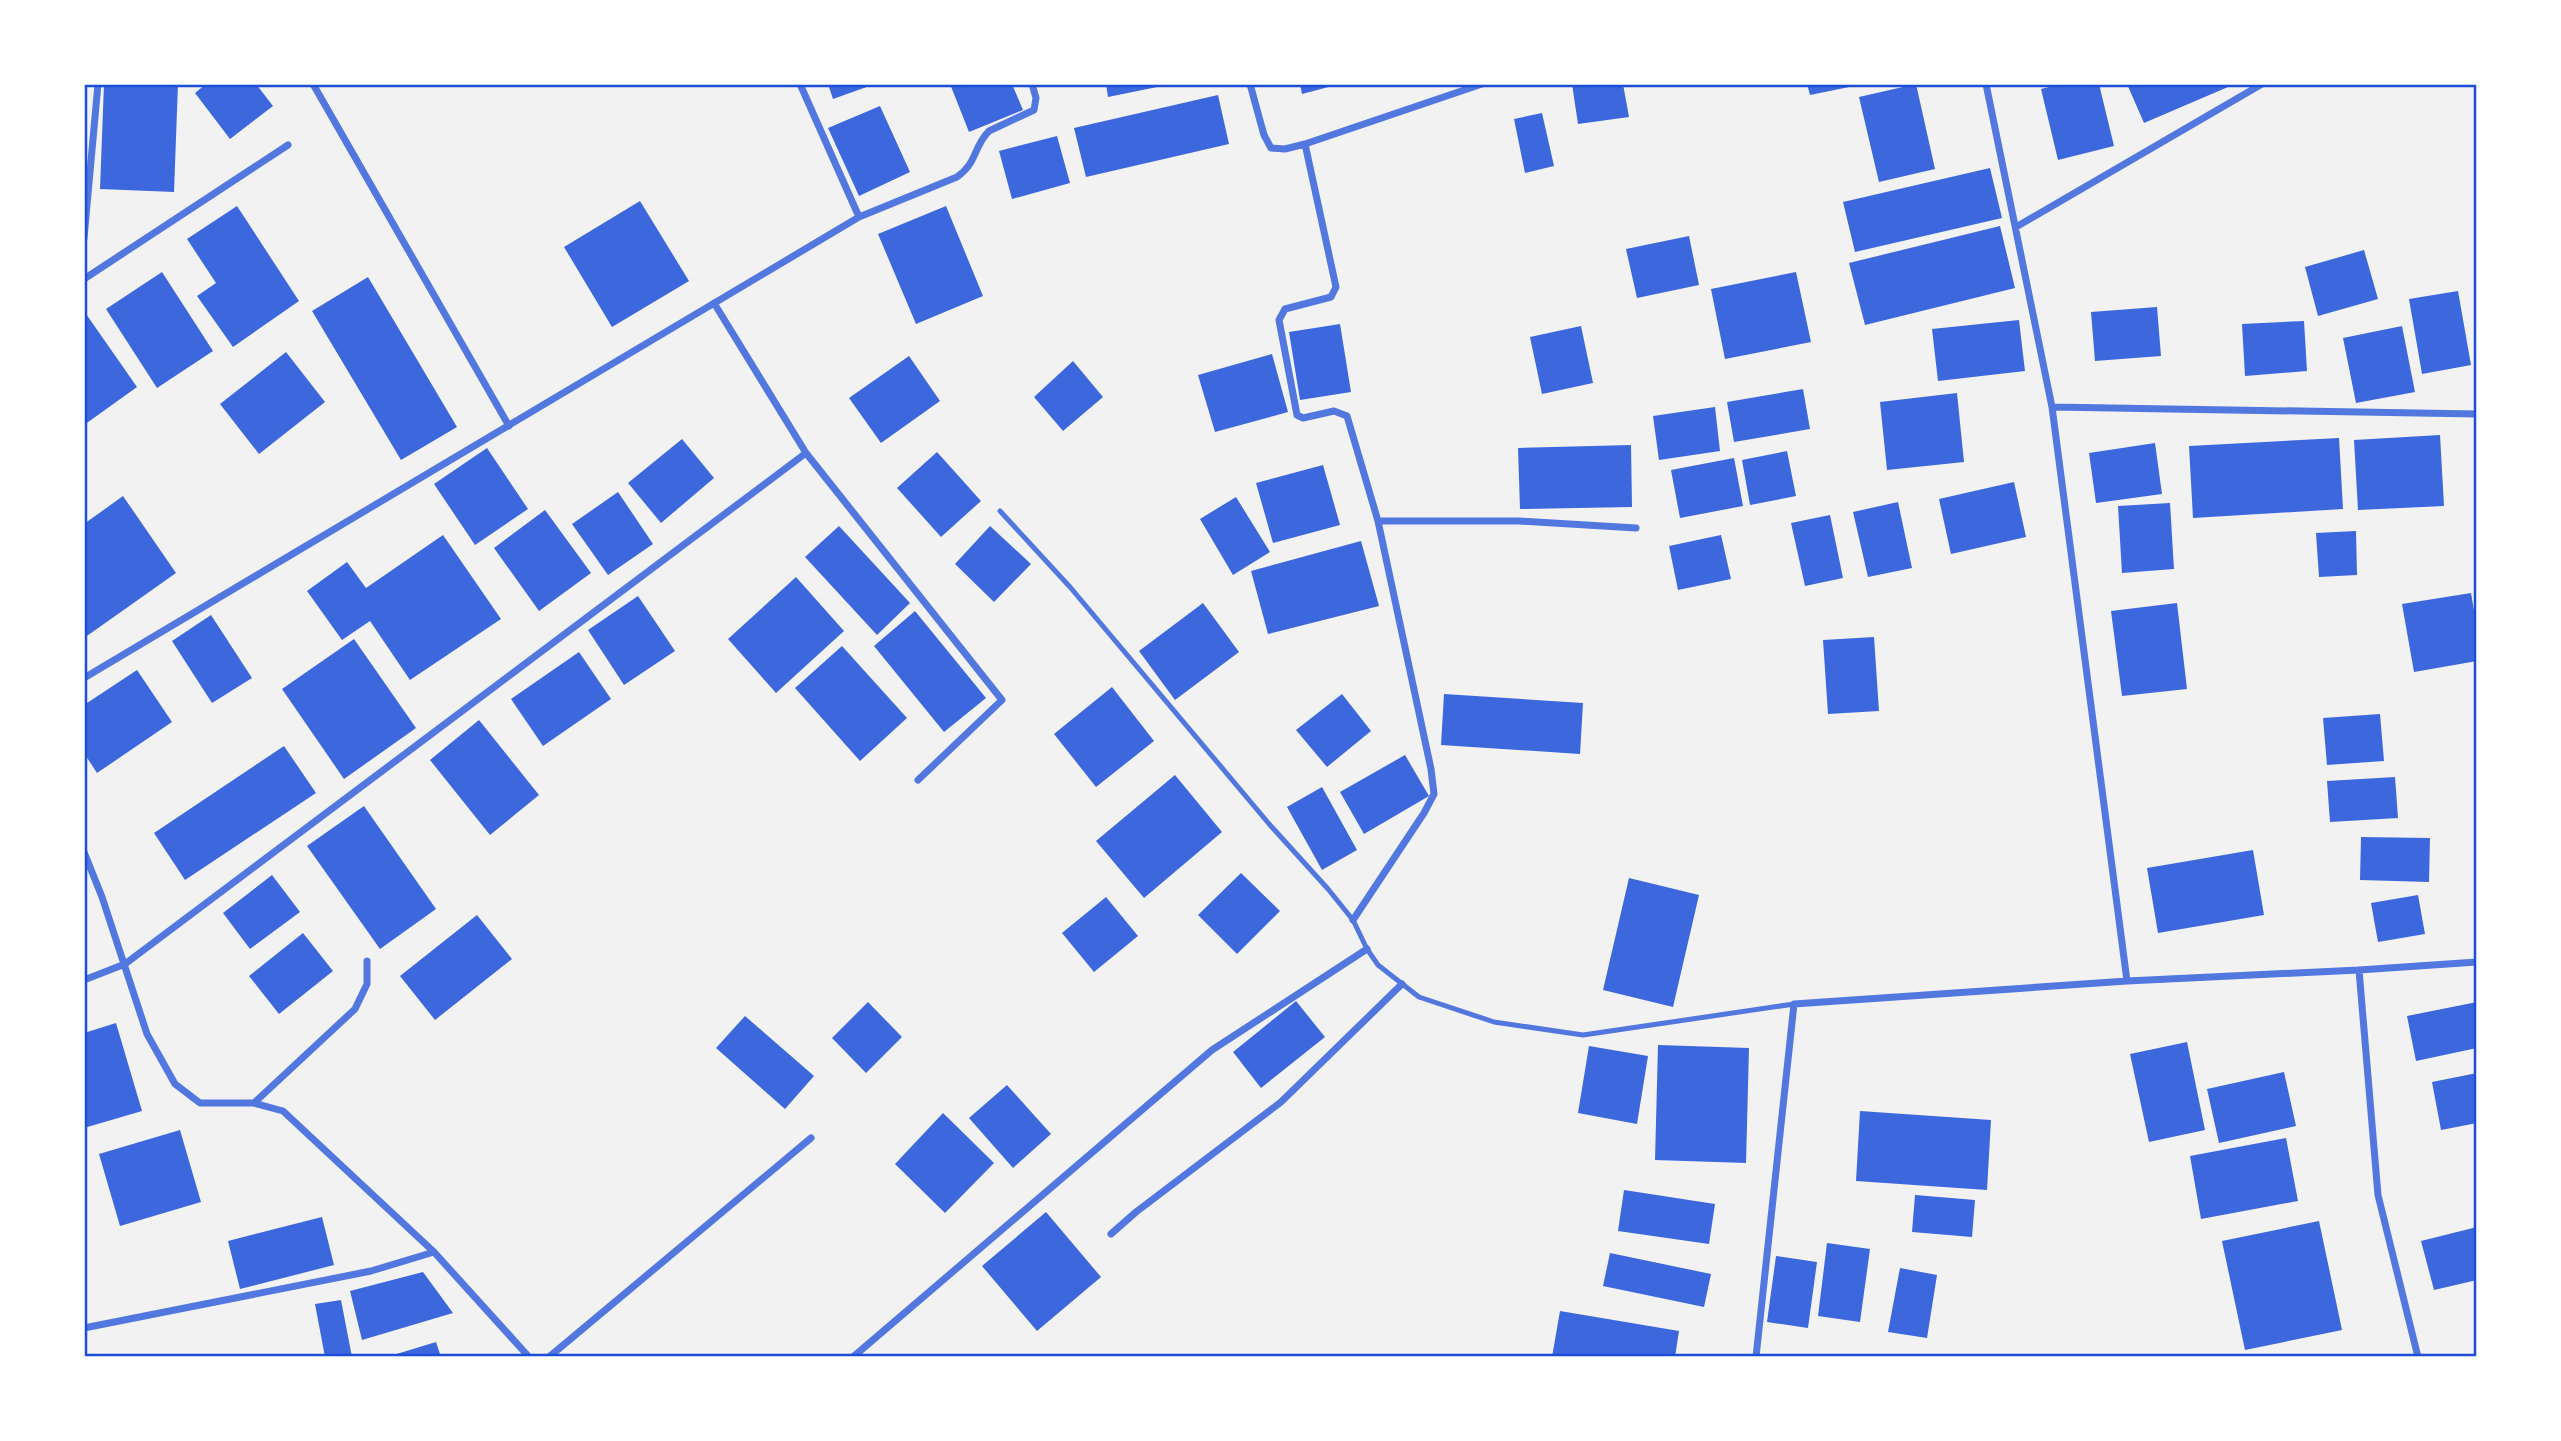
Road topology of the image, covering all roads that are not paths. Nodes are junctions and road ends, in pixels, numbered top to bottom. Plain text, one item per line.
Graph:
1 (98, 84) edge
2 (313, 84) edge
3 (800, 84) edge
4 (1032, 84) edge
5 (1250, 84) edge
6 (1482, 84) edge
7 (1986, 84) edge
8 (2262, 84) edge
9 (1305, 144) junction
10 (288, 145) dead end
11 (859, 217) junction
12 (2016, 228) junction
13 (84, 238) edge
14 (84, 279) edge
15 (715, 303) junction
16 (2052, 407) junction
17 (2477, 414) edge
18 (509, 426) junction
19 (806, 453) junction
20 (1000, 511) dead end
21 (1378, 521) junction
22 (1636, 528) dead end
23 (84, 678) edge
24 (918, 780) dead end
25 (84, 852) edge
26 (1353, 919) junction
27 (1367, 949) junction
28 (367, 961) dead end
29 (2477, 962) edge
30 (125, 964) junction
31 (2359, 970) junction
32 (84, 980) edge
33 (2127, 981) junction
34 (1402, 984) junction
35 (1794, 1004) junction
36 (254, 1103) junction
37 (811, 1138) dead end
38 (1111, 1234) dead end
39 (434, 1252) junction
40 (84, 1328) edge
41 (529, 1357) edge
42 (549, 1357) edge
43 (852, 1357) edge
44 (1756, 1357) edge
45 (2418, 1357) edge

1 - 13 street
2 - 18 street
3 - 11 street
4 - 11 street
5 - 9 street
6 - 9 street
7 - 12 street
8 - 12 street
9 - 21 street
10 - 14 street
11 - 15 street
12 - 16 street
15 - 18 street
15 - 19 street
16 - 17 street
16 - 33 street
18 - 23 street
19 - 24 street
19 - 30 street
20 - 26 lane
21 - 22 street
21 - 26 street
25 - 30 street
26 - 27 lane
27 - 34 lane
27 - 43 street
28 - 36 street
29 - 31 street
30 - 32 street
30 - 36 street
31 - 33 street
31 - 45 street
33 - 35 street
34 - 35 lane
34 - 38 street
35 - 44 street
36 - 39 street
37 - 42 street
39 - 40 street
39 - 41 street

